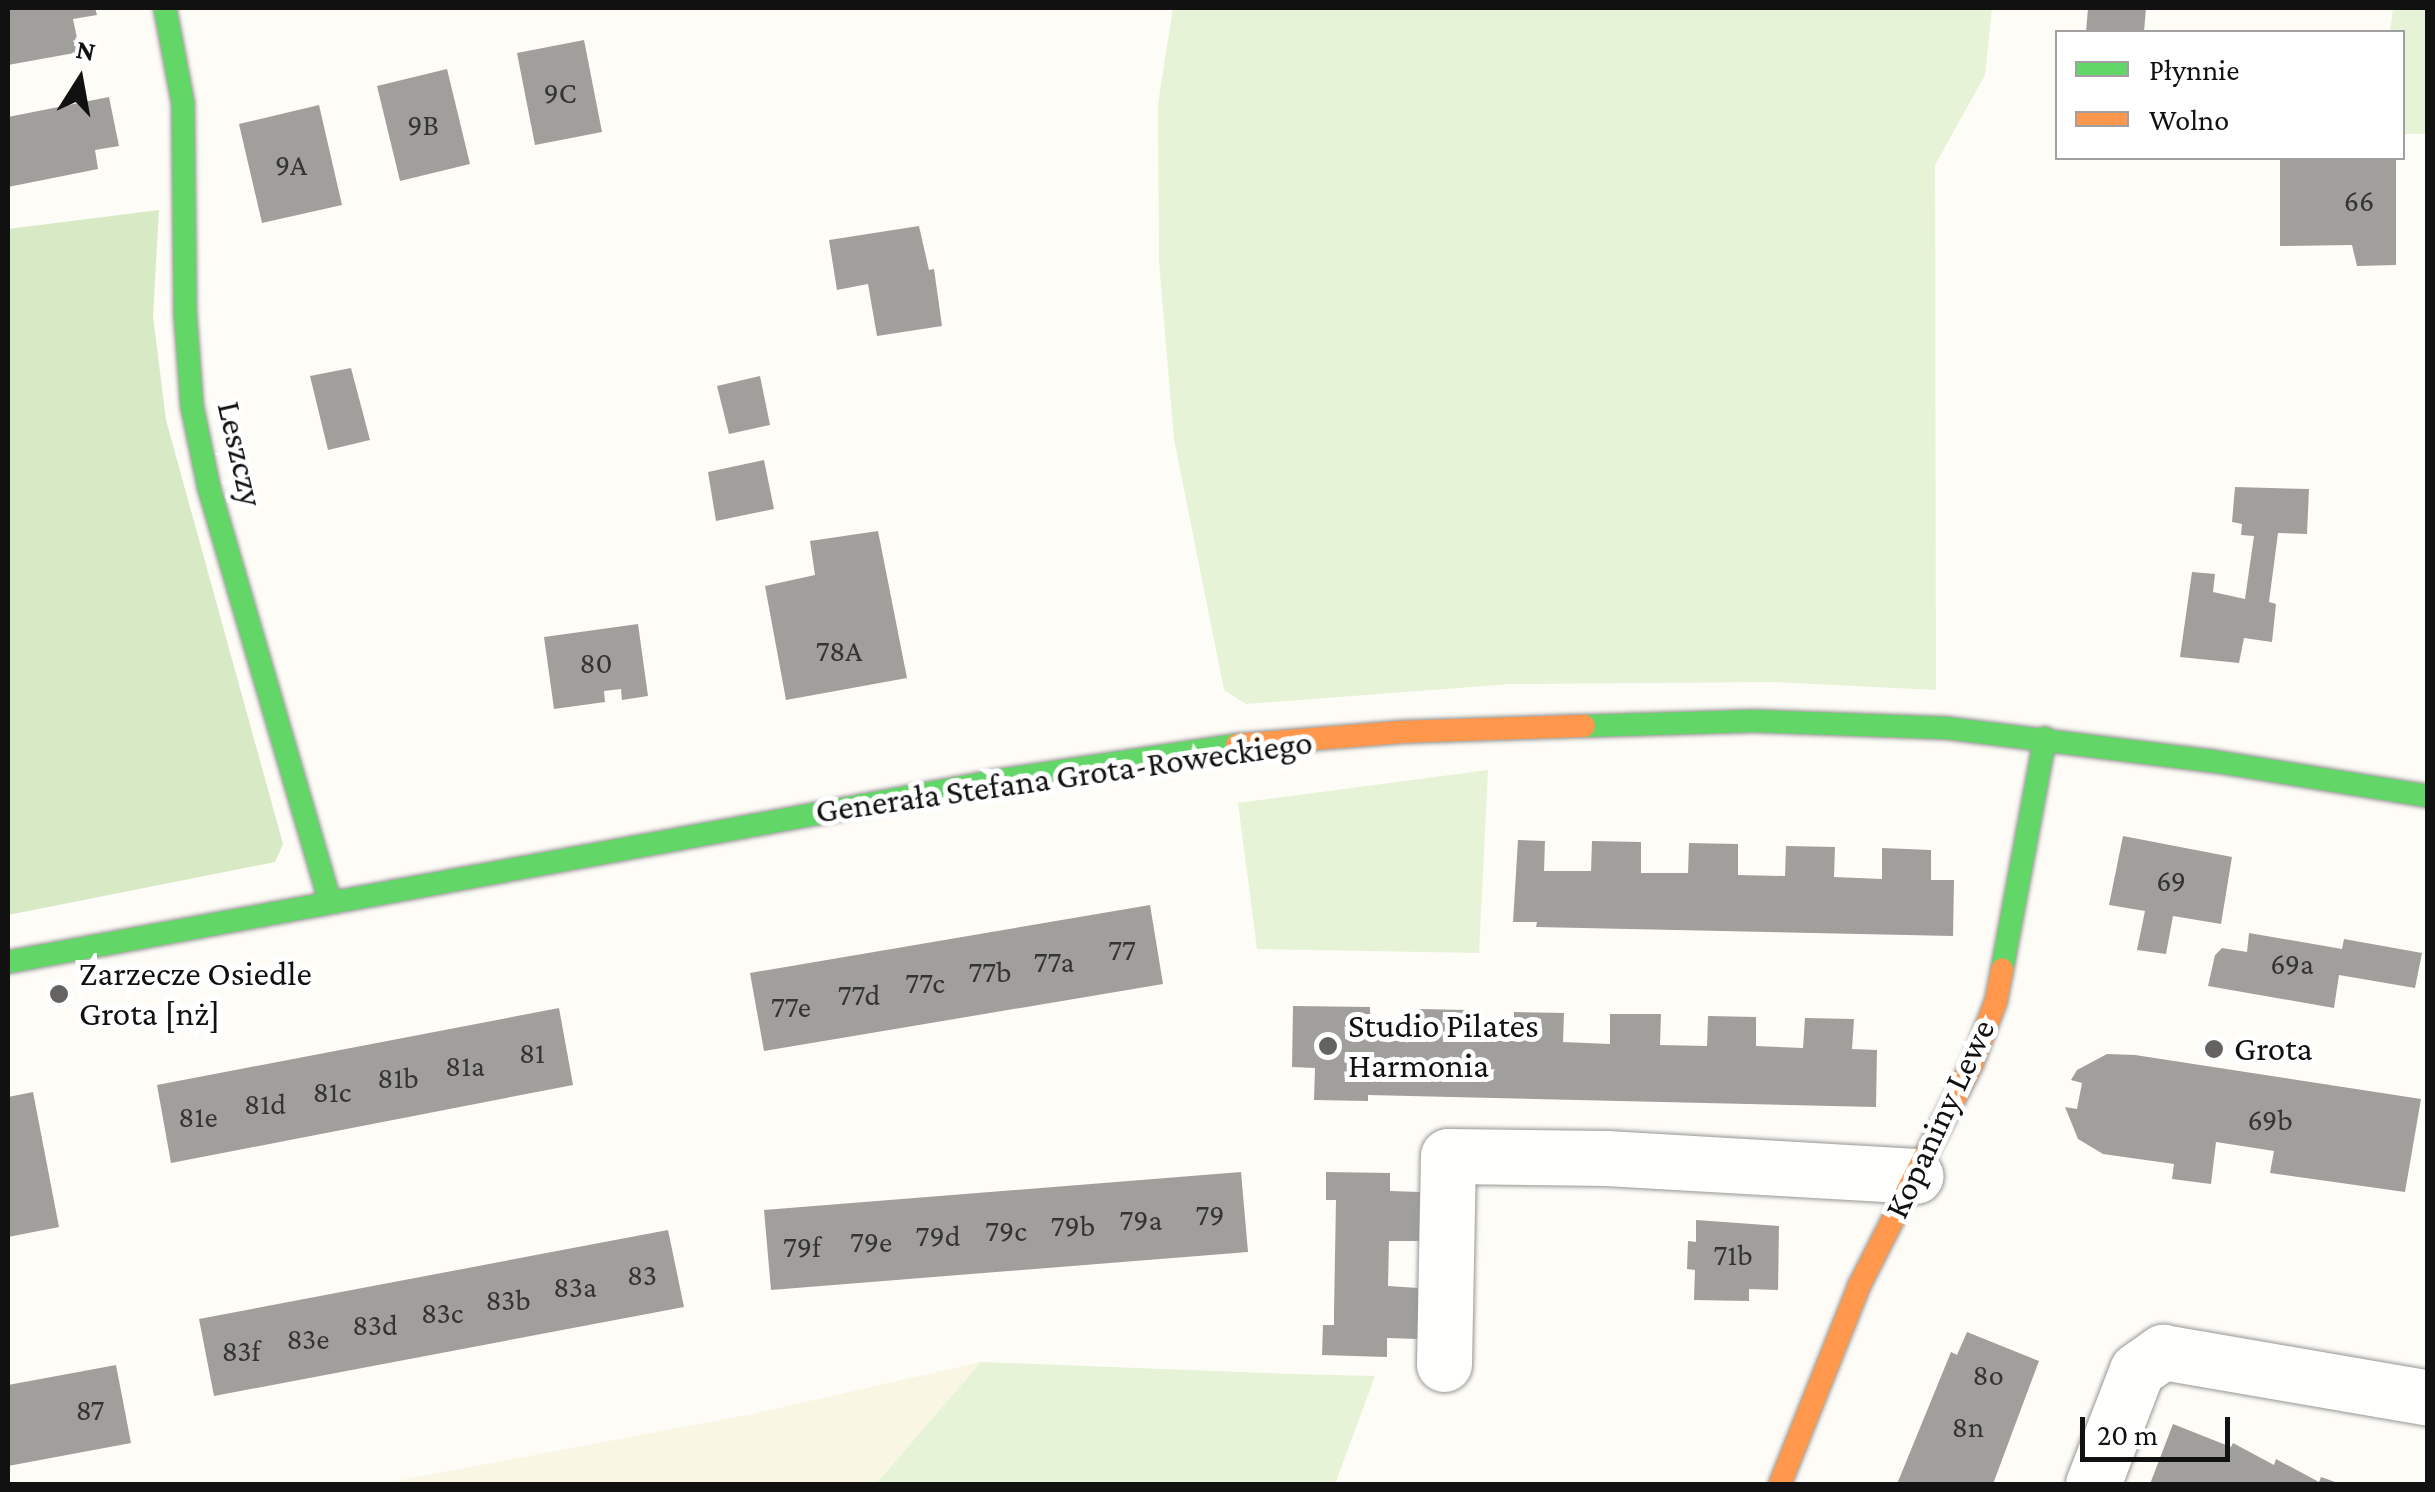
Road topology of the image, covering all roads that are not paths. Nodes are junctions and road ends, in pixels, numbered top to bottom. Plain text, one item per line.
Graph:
1 (165, 8) edge
2 (2045, 738) junction
3 (2428, 796) edge
4 (330, 902) junction
5 (8, 962) edge
6 (1916, 1176) junction
7 (1444, 1364) dead end
8 (2428, 1398) edge
9 (1780, 1484) edge
10 (2094, 1484) edge

1 - 4 street, Leszczy
2 - 3 street, Generała Stefana Grota-Roweckiego
2 - 4 street, Generała Stefana Grota-Roweckiego
2 - 6 street, Kopaniny Lewe
4 - 5 street, Generała Stefana Grota-Roweckiego
6 - 7 street
6 - 9 street, Kopaniny Lewe
8 - 10 street

